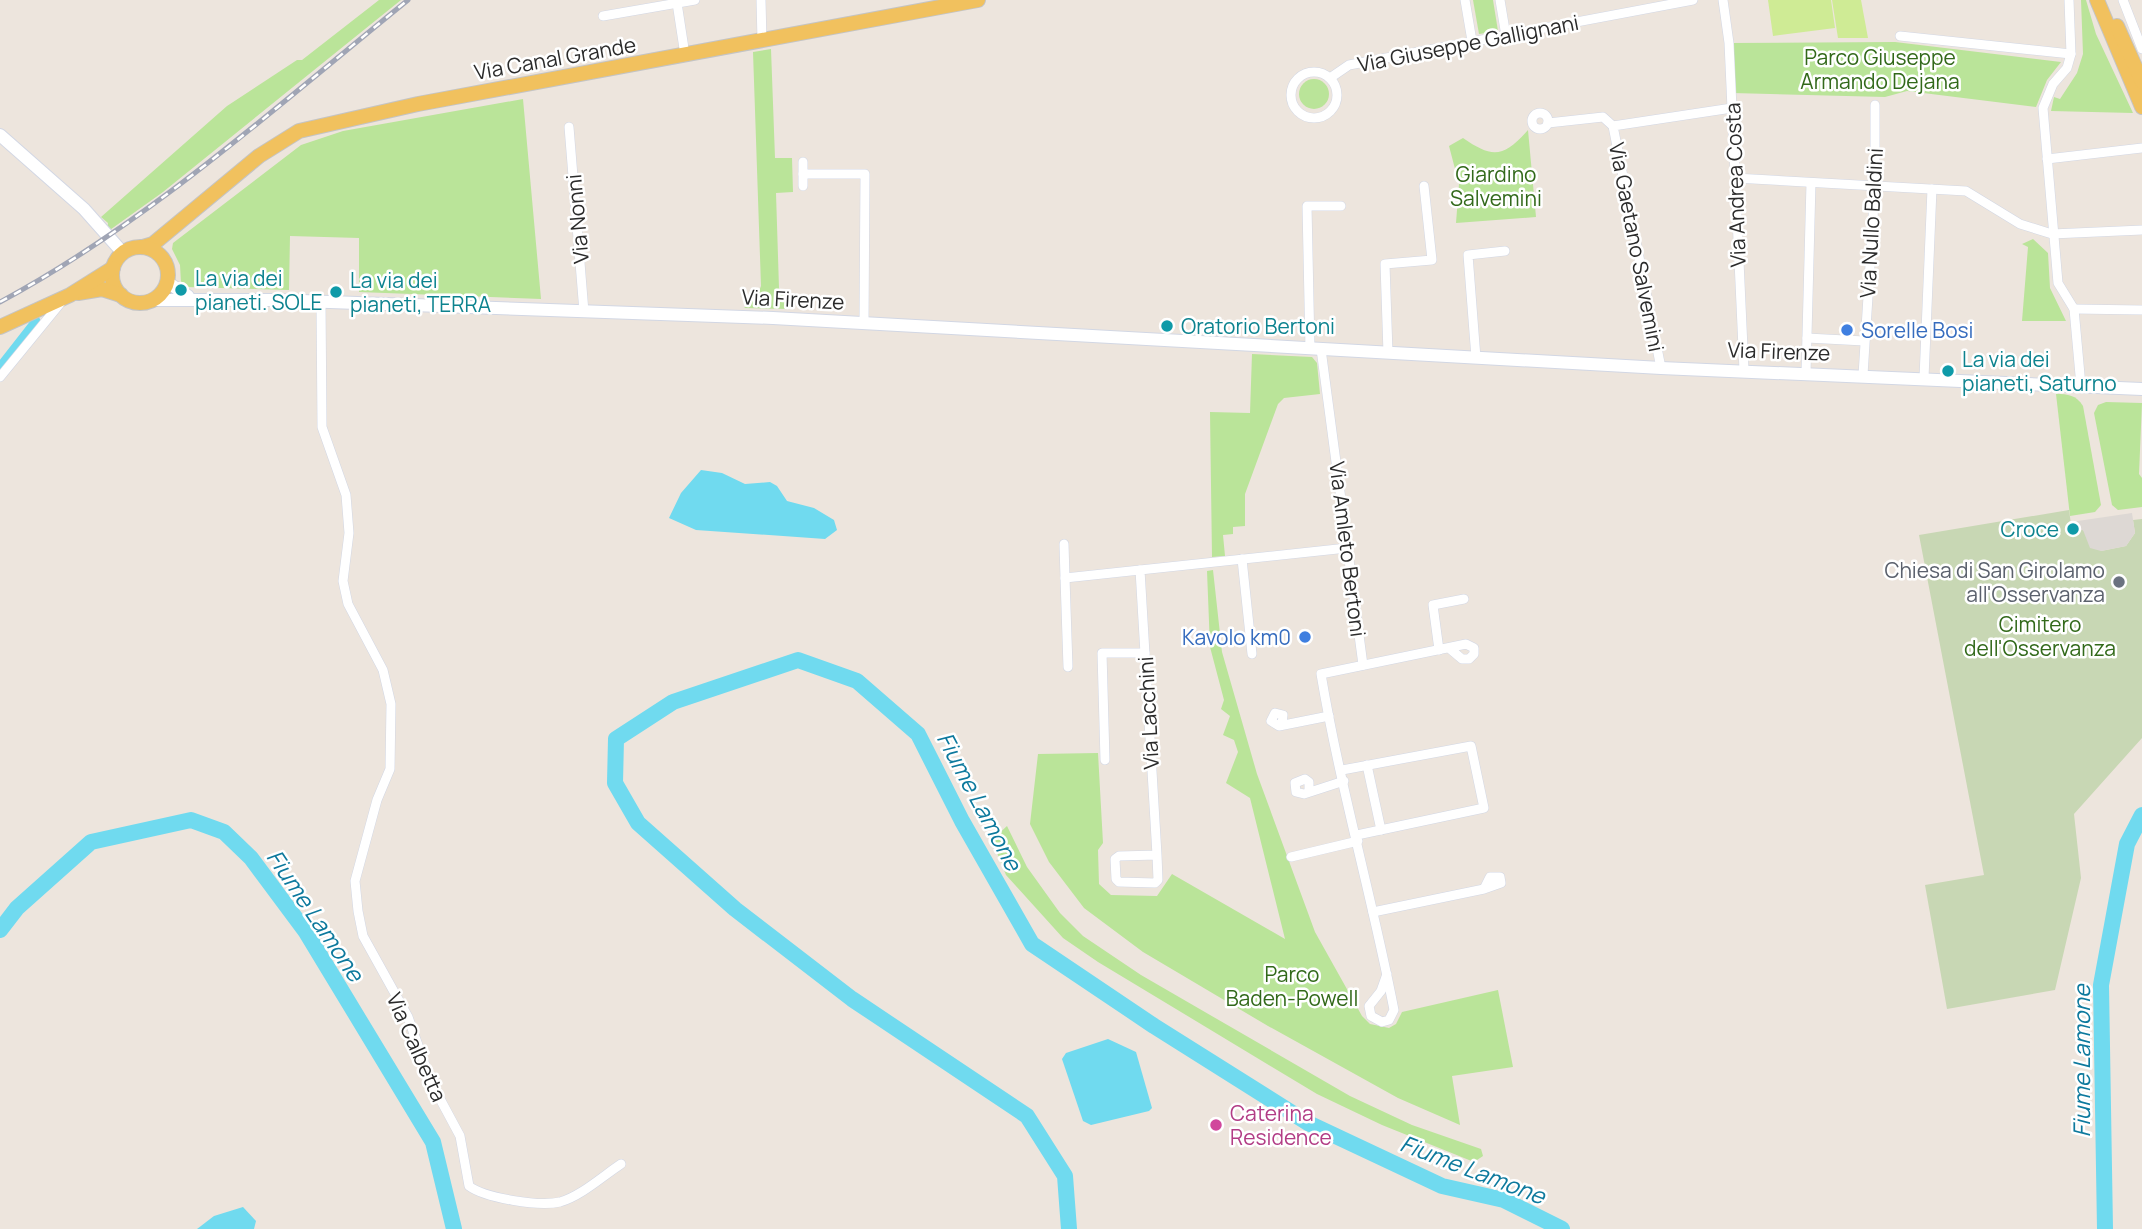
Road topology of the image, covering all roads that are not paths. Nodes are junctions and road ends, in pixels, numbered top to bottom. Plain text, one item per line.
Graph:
1 (695, 0) edge
2 (761, 0) edge
3 (978, 0) edge
4 (1465, 0) edge
5 (1500, 0) edge
6 (1693, 0) edge
7 (1723, 0) edge
8 (2069, 0) edge
9 (2097, 0) edge
10 (2108, 0) edge
11 (2123, 0) edge
12 (677, 3) junction
13 (603, 16) dead end
14 (1506, 36) junction
15 (1900, 36) dead end
16 (1472, 40) junction
17 (762, 41) junction
18 (2142, 48) edge
19 (2071, 54) junction
20 (685, 55) junction
21 (1330, 78) junction
22 (2142, 82) edge
23 (1875, 106) dead end
24 (2142, 107) edge
25 (1732, 108) junction
26 (1548, 123) dead end
27 (1614, 126) junction
28 (569, 127) dead end
29 (0, 135) edge
30 (2142, 148) edge
31 (2047, 159) junction
32 (803, 162) dead end
33 (803, 174) junction
34 (1735, 178) junction
35 (1811, 183) junction
36 (803, 186) dead end
37 (1424, 186) dead end
38 (1875, 187) junction
39 (1932, 189) junction
40 (1341, 206) dead end
41 (171, 229) junction
42 (2142, 230) edge
43 (2052, 234) junction
44 (143, 247) junction
45 (1505, 251) dead end
46 (122, 253) junction
47 (164, 261) junction
48 (113, 268) junction
49 (167, 282) junction
50 (121, 295) junction
51 (67, 296) junction
52 (195, 298) junction
53 (151, 300) junction
54 (321, 302) junction
55 (2074, 309) junction
56 (2142, 310) edge
57 (584, 312) junction
58 (864, 323) junction
59 (0, 327) edge
60 (1807, 338) junction
61 (1864, 341) junction
62 (1316, 349) junction
63 (1388, 353) junction
64 (1476, 358) junction
65 (1661, 368) junction
66 (1744, 370) junction
67 (1806, 373) junction
68 (1863, 375) junction
69 (0, 377) edge
70 (1924, 378) junction
71 (2081, 386) junction
72 (2142, 389) edge
73 (1064, 544) dead end
74 (1347, 548) junction
75 (1242, 559) junction
76 (1140, 570) junction
77 (1065, 578) junction
78 (1464, 599) dead end
79 (1145, 653) junction
80 (1252, 654) dead end
81 (1363, 665) junction
82 (1068, 667) dead end
83 (1329, 716) junction
84 (1282, 724) dead end
85 (1105, 760) dead end
86 (1367, 765) junction
87 (1342, 770) junction
88 (1344, 781) junction
89 (1309, 790) dead end
90 (1381, 830) junction
91 (1358, 838) junction
92 (1157, 855) junction
93 (1292, 857) dead end
94 (1484, 889) dead end
95 (1373, 912) junction
96 (1387, 974) junction
97 (621, 1164) dead end

1 - 12 street
2 - 17 street
3 - 17 main road, Via Canal Grande
4 - 16 street
5 - 14 street
6 - 14 street, Via Giuseppe Gallignani
7 - 25 street, Via Andrea Costa
8 - 19 street
9 - 24 main road
10 - 22 main road
11 - 18 street
12 - 13 street
12 - 20 street
14 - 16 street, Via Giuseppe Gallignani
15 - 19 street
16 - 21 street, Via Giuseppe Gallignani
17 - 20 main road, Via Canal Grande
19 - 31 street
20 - 41 main road, Via Canal Grande
21 - 21 street, Via Giuseppe Gallignani
23 - 38 street, Via Nullo Baldini
25 - 27 street, Via Gaetano Salvemini
25 - 34 street, Via Andrea Costa
26 - 27 street, Via Gaetano Salvemini
27 - 65 street, Via Gaetano Salvemini
28 - 57 street, Via Nonni
29 - 46 street
30 - 31 street
31 - 43 street
32 - 33 street
33 - 36 street
33 - 58 street
34 - 35 street
34 - 66 street, Via Andrea Costa
35 - 38 street
35 - 60 street
37 - 63 street
38 - 39 street
38 - 61 street, Via Nullo Baldini
39 - 43 street
39 - 70 street
40 - 62 street, Via Amleto Bertoni
41 - 44 main road, Via Canal Grande
41 - 47 main road
42 - 43 street
43 - 55 street
44 - 46 main road
44 - 47 main road
45 - 64 street
46 - 48 main road
47 - 49 main road
48 - 50 main road
48 - 51 main road
49 - 52 street, Via Firenze
49 - 53 main road
50 - 51 main road
50 - 53 main road
51 - 59 main road
51 - 69 street
52 - 53 street, Via Firenze
52 - 54 street, Via Firenze
54 - 57 street, Via Firenze
54 - 97 street, Via Calbetta
55 - 56 street
55 - 71 street
57 - 58 street, Via Firenze
58 - 62 street, Via Firenze
60 - 61 street
60 - 67 street
61 - 68 street, Via Nullo Baldini
62 - 63 street, Via Firenze
62 - 74 street, Via Amleto Bertoni
63 - 64 street, Via Firenze
64 - 65 street, Via Firenze
65 - 66 street, Via Firenze
66 - 67 street, Via Firenze
67 - 68 street, Via Firenze
68 - 70 street, Via Firenze
70 - 71 street, Via Firenze
71 - 72 street, Via Firenze
73 - 77 street
74 - 75 street
74 - 81 street, Via Amleto Bertoni
75 - 76 street
75 - 80 street
76 - 77 street
76 - 79 street, Via Lacchini
77 - 82 street
78 - 81 street
79 - 85 street
79 - 92 street, Via Lacchini
81 - 83 street, Via Amleto Bertoni
83 - 84 street
83 - 87 street, Via Amleto Bertoni
86 - 87 street
86 - 90 street
86 - 90 street
87 - 88 street, Via Amleto Bertoni
88 - 89 street
88 - 91 street, Via Amleto Bertoni
90 - 91 street
91 - 93 street
91 - 95 street, Via Amleto Bertoni
92 - 92 street, Via Lacchini
94 - 95 street
95 - 96 street, Via Amleto Bertoni
96 - 96 street, Via Amleto Bertoni

